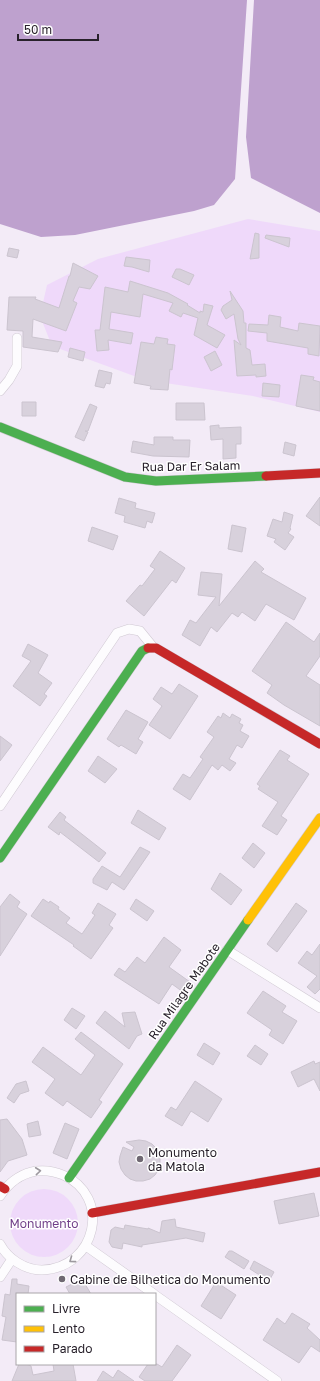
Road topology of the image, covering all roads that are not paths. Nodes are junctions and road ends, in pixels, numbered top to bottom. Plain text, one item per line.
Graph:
1 (17, 338) dead end
2 (0, 391) edge
3 (0, 427) edge
4 (320, 473) edge
5 (152, 647) junction
6 (320, 744) edge
7 (0, 806) edge
8 (320, 818) edge
9 (1, 855) edge
10 (226, 950) junction
11 (320, 1008) edge
12 (320, 1172) edge
13 (69, 1178) junction
14 (2, 1190) edge
15 (92, 1213) junction
16 (0, 1244) edge
17 (86, 1246) junction
18 (12, 1259) junction
19 (0, 1277) edge
20 (153, 1293) edge
21 (156, 1295) edge
22 (277, 1381) edge

1 - 2 street
3 - 4 street, Rua Dar Er Salam
5 - 6 street
5 - 7 street
5 - 9 street
8 - 10 street, Rua Milagre Mabote
10 - 11 street
10 - 13 street, Rua Milagre Mabote
12 - 15 street
14 -> 13 street
13 - 15 street
15 - 17 street
16 - 18 street
17 -> 18 street
17 - 20 street
18 - 19 street
21 - 22 street

